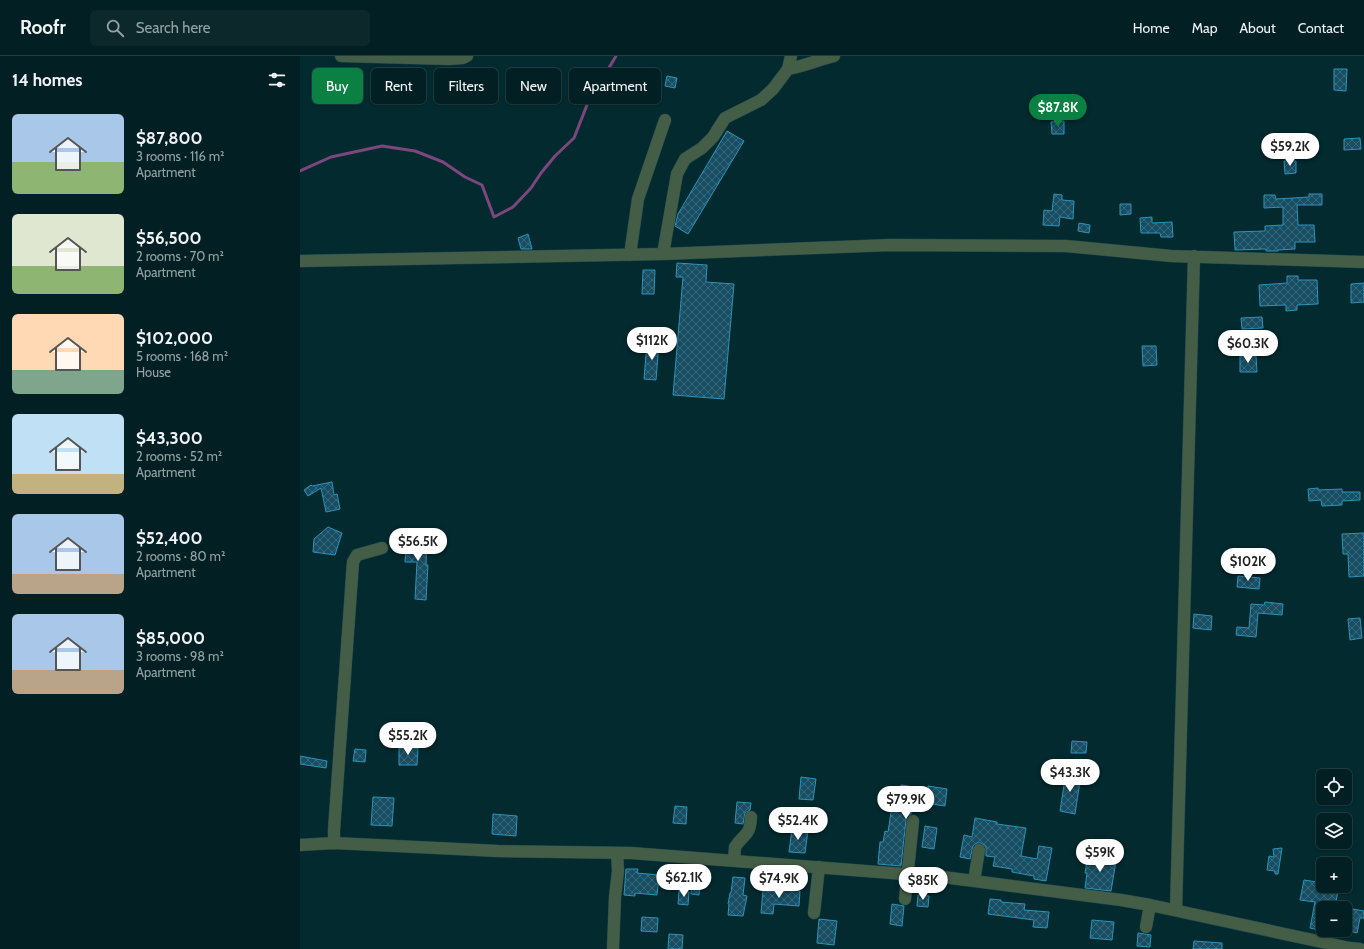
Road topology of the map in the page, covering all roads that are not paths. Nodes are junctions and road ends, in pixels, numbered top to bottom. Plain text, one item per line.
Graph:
1 (341, 56) edge
2 (467, 56) edge
3 (791, 56) edge
4 (834, 56) edge
5 (788, 69) junction
6 (665, 120) dead end
7 (663, 254) junction
8 (630, 255) junction
9 (1194, 256) junction
10 (300, 261) edge
11 (1364, 262) edge
12 (382, 548) dead end
13 (751, 817) dead end
14 (913, 821) dead end
15 (334, 843) junction
16 (300, 846) edge
17 (979, 850) dead end
18 (617, 853) junction
19 (734, 861) junction
20 (819, 867) junction
21 (908, 874) junction
22 (974, 881) junction
23 (904, 899) dead end
24 (1150, 905) junction
25 (1176, 910) junction
26 (814, 913) dead end
27 (1146, 927) dead end
28 (613, 949) edge
29 (1360, 949) edge

1 - 2 street
3 - 5 street
4 - 5 street
5 - 7 street
6 - 8 street
7 - 8 street
7 - 9 street
8 - 10 street
9 - 11 street
9 - 25 street
12 - 15 street
13 - 19 street
14 - 21 street
15 - 16 street
15 - 18 street
17 - 22 street
18 - 19 street
18 - 28 street
19 - 20 street
20 - 21 street
20 - 26 street
21 - 22 street
21 - 23 street
22 - 24 street
24 - 25 street
24 - 27 street
25 - 29 street

